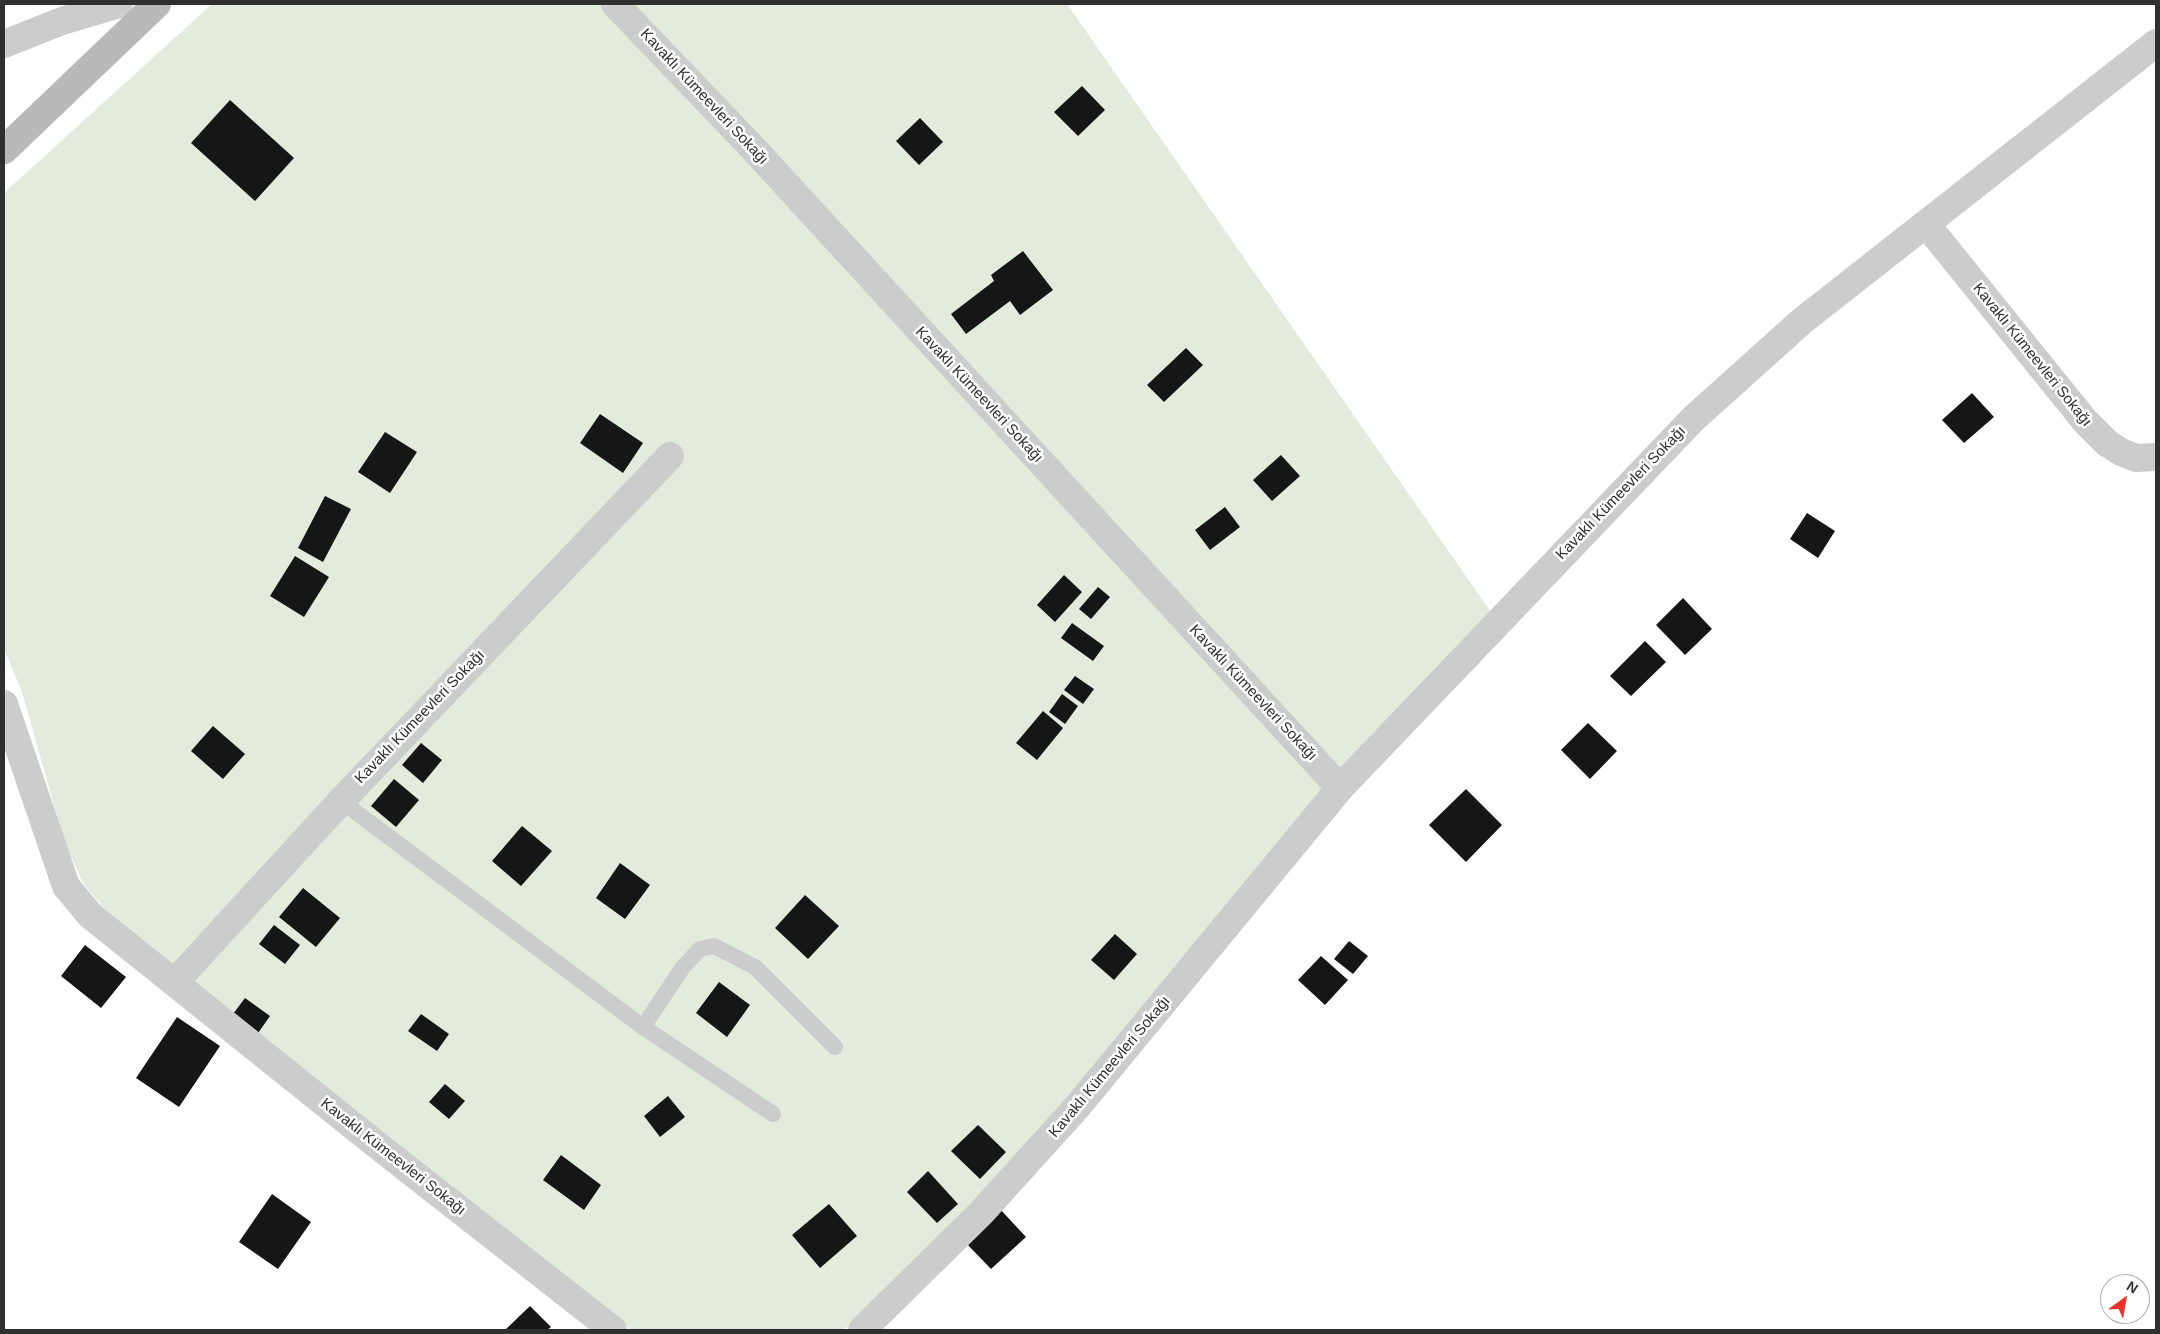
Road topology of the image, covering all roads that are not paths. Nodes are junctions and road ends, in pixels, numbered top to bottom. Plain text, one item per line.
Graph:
1 (119, 4) edge
2 (156, 4) edge
3 (615, 4) edge
4 (2156, 43) edge
5 (4, 44) edge
6 (4, 150) edge
7 (1926, 224) junction
8 (670, 456) dead end
9 (2156, 457) edge
10 (4, 704) edge
11 (1340, 788) junction
12 (340, 800) junction
13 (175, 982) junction
14 (643, 1027) junction
15 (835, 1047) dead end
16 (773, 1114) dead end
17 (613, 1330) edge
18 (862, 1330) edge

1 - 5 street
2 - 6 street
3 - 11 street, Kavaklı Kümeevleri Sokağı
4 - 7 street, Kavaklı Kümeevleri Sokağı
7 - 9 street, Kavaklı Kümeevleri Sokağı
7 - 11 street, Kavaklı Kümeevleri Sokağı
8 - 12 street, Kavaklı Kümeevleri Sokağı
10 - 13 street, Kavaklı Kümeevleri Sokağı
11 - 18 street, Kavaklı Kümeevleri Sokağı
12 - 13 street, Kavaklı Kümeevleri Sokağı
12 - 14 lane
13 - 17 street, Kavaklı Kümeevleri Sokağı
14 - 15 lane
14 - 16 lane

